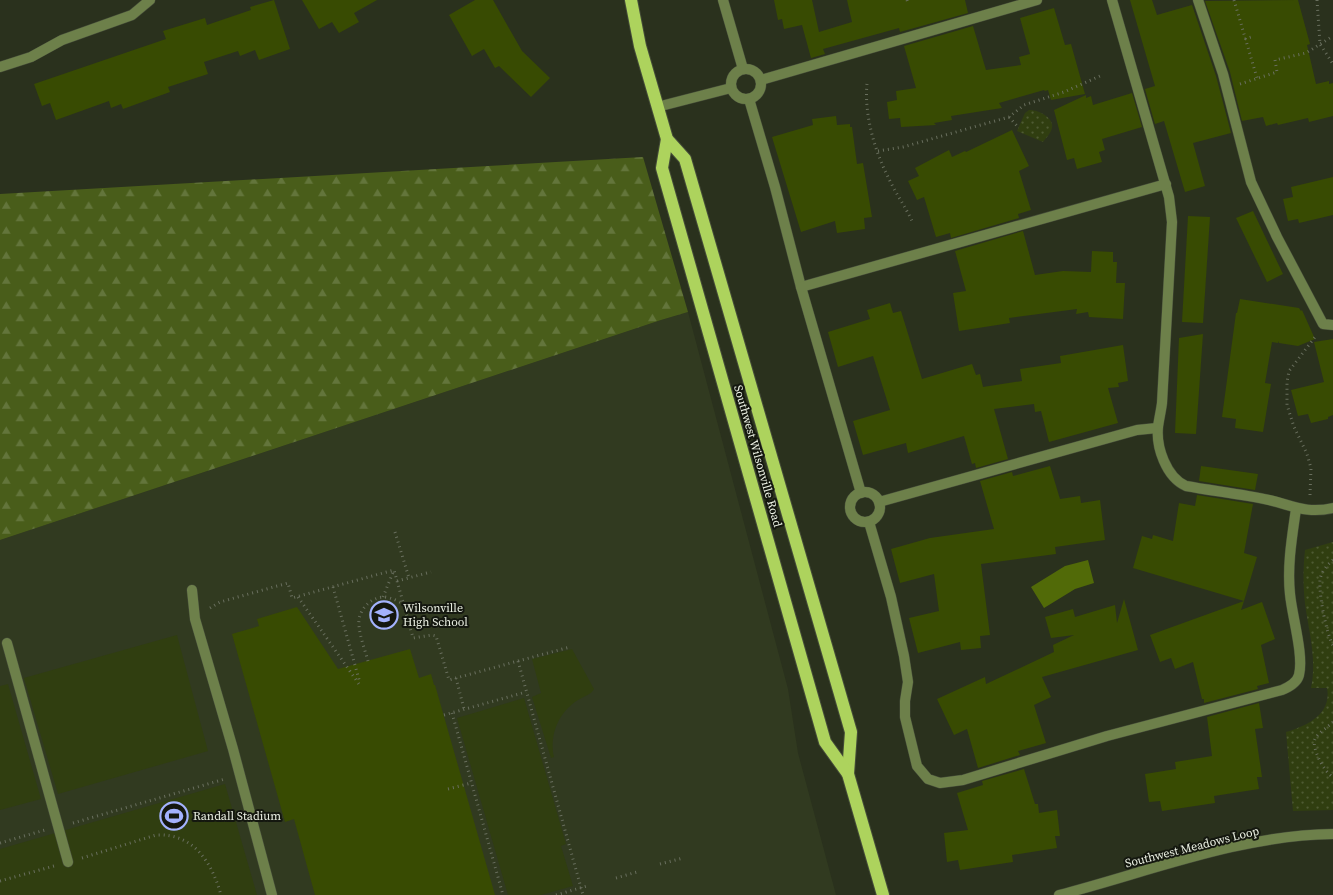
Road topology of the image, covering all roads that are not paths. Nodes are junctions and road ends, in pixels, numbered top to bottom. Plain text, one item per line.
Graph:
1 (150, 0) edge
2 (631, 0) edge
3 (723, 0) edge
4 (1037, 0) edge
5 (1112, 0) edge
6 (1198, 0) edge
7 (0, 67) edge
8 (742, 69) junction
9 (760, 80) junction
10 (731, 88) junction
11 (749, 99) junction
12 (657, 107) junction
13 (667, 139) junction
14 (1166, 184) junction
15 (801, 286) junction
16 (1328, 324) edge
17 (1158, 428) junction
18 (861, 493) junction
19 (879, 502) junction
20 (1333, 508) edge
21 (1296, 509) junction
22 (869, 522) junction
23 (192, 590) dead end
24 (7, 644) dead end
25 (848, 774) junction
26 (1333, 834) edge
27 (68, 862) road end
28 (272, 895) edge
29 (883, 895) edge
30 (1059, 895) edge

1 - 7 street
2 - 12 main road, Southwest Wilsonville Road
3 - 8 street
4 - 9 street
5 - 14 street
6 - 16 street
8 - 9 street
8 - 10 street
9 - 11 street
10 - 11 street
10 - 12 street
11 - 15 street
12 - 13 main road, Southwest Wilsonville Road
13 - 25 main road, Southwest Wilsonville Road
13 - 25 main road, Southwest Wilsonville Road
14 - 15 street
14 - 17 street
15 - 18 street
17 - 19 street
17 - 21 street
18 - 19 street
18 - 22 street
19 - 22 street
20 - 21 street
21 - 22 street
23 - 28 street
24 - 27 street
25 - 29 main road, Southwest Wilsonville Road
26 - 30 street, Southwest Meadows Loop

